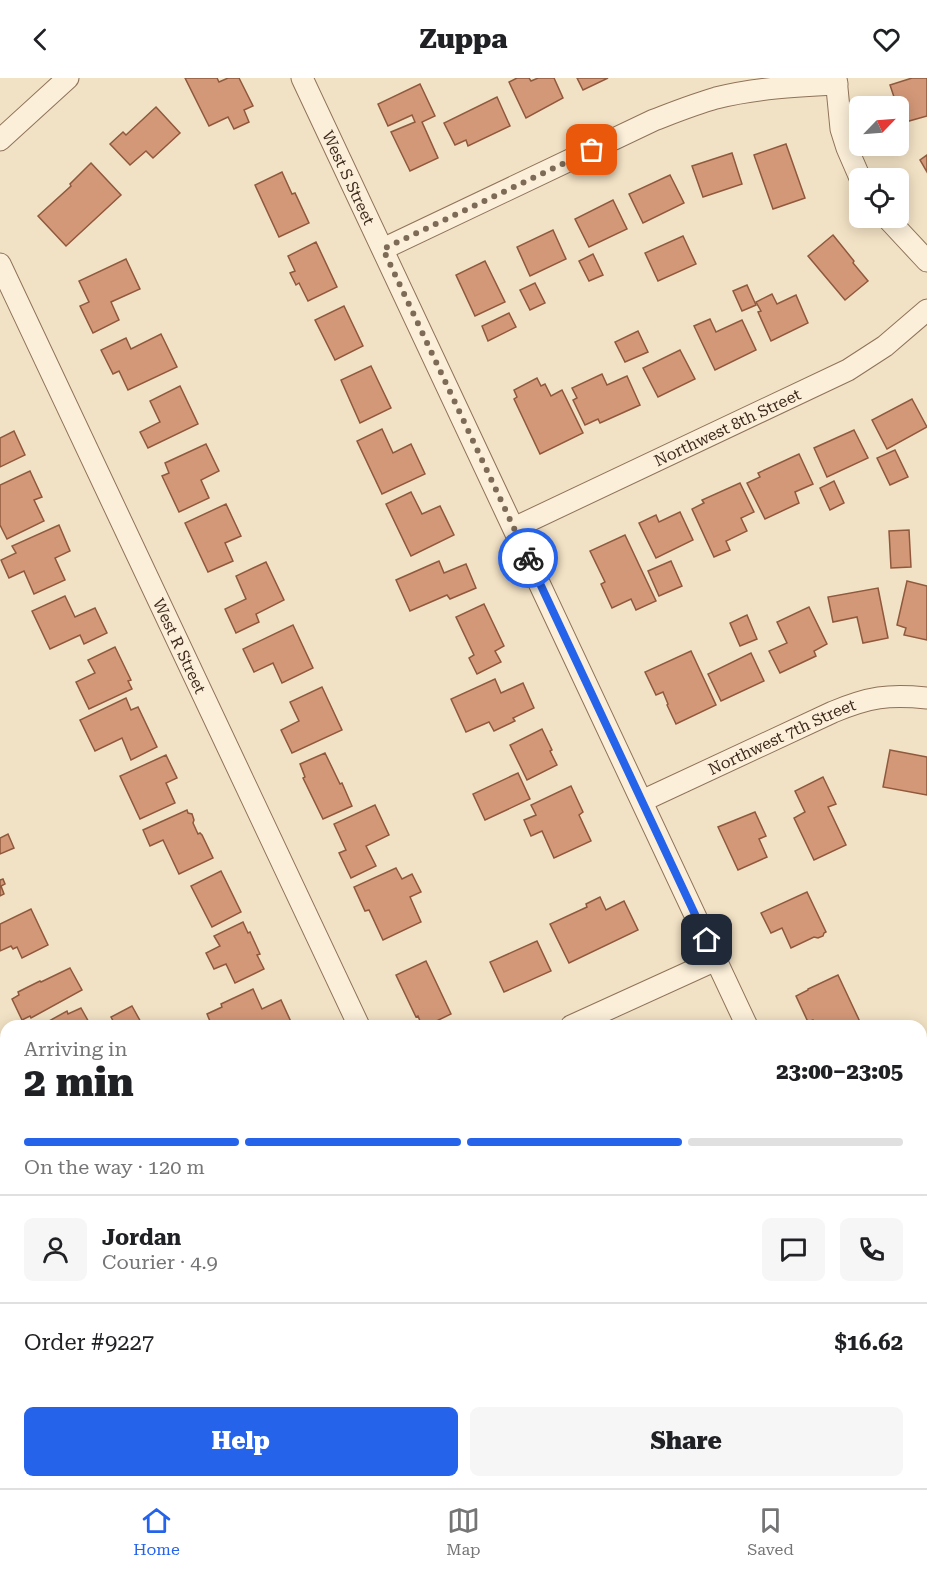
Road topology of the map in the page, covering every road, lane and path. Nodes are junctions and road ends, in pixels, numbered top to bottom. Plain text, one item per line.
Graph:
1 (68, 78) edge
2 (302, 78) edge
3 (836, 81) edge
4 (0, 140) edge
5 (856, 168) edge
6 (896, 228) edge
7 (383, 249) junction
8 (927, 261) edge
9 (0, 264) edge
10 (927, 310) edge
11 (514, 528) junction
12 (927, 698) edge
13 (642, 801) junction
14 (716, 960) junction
15 (356, 1020) edge
16 (584, 1020) edge
17 (744, 1020) edge

1 - 4 street
2 - 7 street, West S Street
3 - 5 street
3 - 7 street
6 - 8 street
7 - 11 street, West S Street
9 - 15 street, West R Street
10 - 11 street, Northwest 8th Street
11 - 13 street, West S Street
12 - 13 street, Northwest 7th Street
13 - 14 street, West S Street
14 - 16 street
14 - 17 street, West S Street

